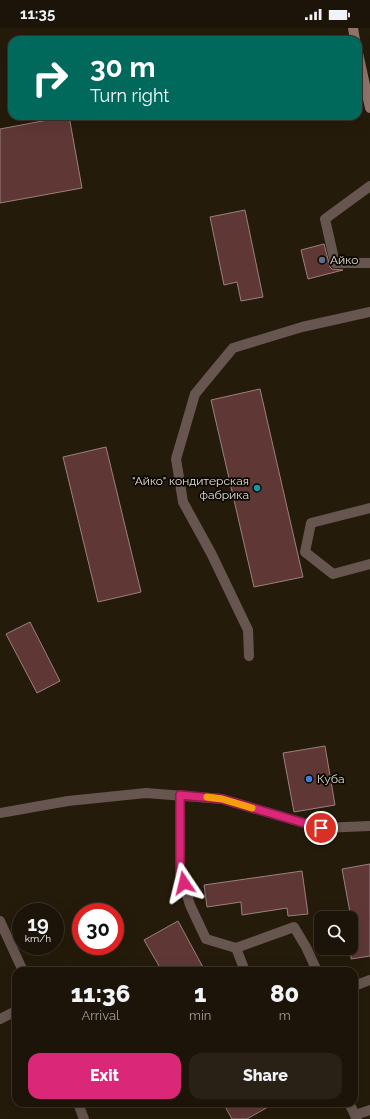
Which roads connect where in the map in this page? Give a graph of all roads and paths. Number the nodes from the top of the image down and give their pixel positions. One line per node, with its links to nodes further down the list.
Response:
1 (362, 71): 2 (main road)
2 (370, 108)
3 (370, 186): 4 (street)
4 (370, 263)
5 (370, 312): 8 (street)
6 (370, 508): 7 (street)
7 (370, 564)
8 (249, 656)
9 (180, 795): 10 (street); 11 (street); 13 (street)
10 (0, 813)
11 (370, 826)
12 (0, 921): 14 (street)
13 (236, 948): 15 (street); 16 (street)
14 (21, 967)
15 (243, 967)
16 (315, 967)
17 (370, 980): 18 (street)
18 (358, 984)
19 (12, 1013): 20 (street)
20 (0, 1019)
21 (80, 1107): 25 (street)
22 (351, 1107): 24 (street)
23 (370, 1110): 24 (street)
24 (356, 1117)
25 (84, 1119)

